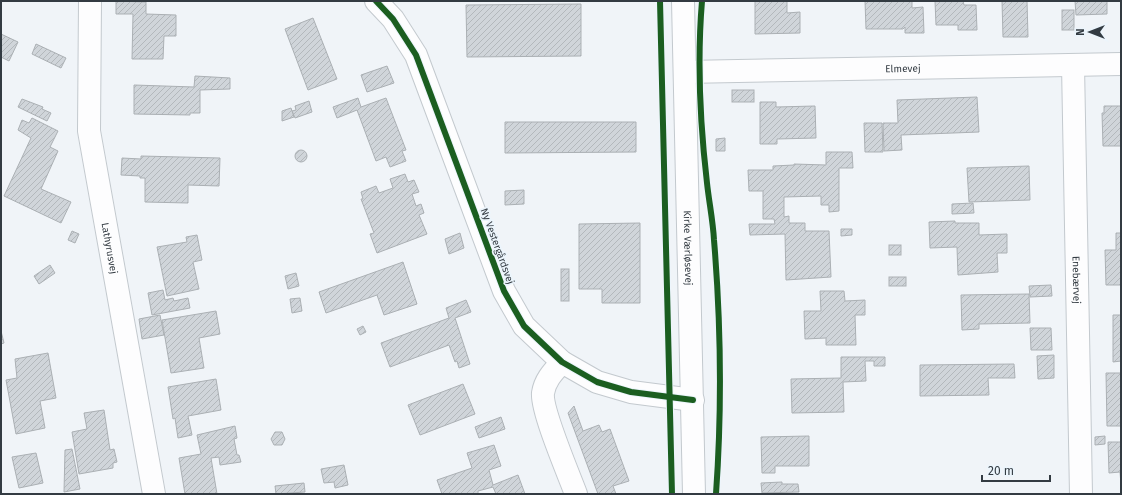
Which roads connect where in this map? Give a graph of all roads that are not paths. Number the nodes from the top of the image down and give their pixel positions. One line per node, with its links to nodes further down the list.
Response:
1 (90, 1): 9 (street, Lathyrusvej)
2 (376, 1): 7 (street, Ny Vestergårdsvej)
3 (683, 1): 6 (street, Kirke Værløsevej)
4 (1121, 64): 5 (street, Elmevej)
5 (1073, 65): 6 (street, Elmevej); 12 (street, Enebærvej)
6 (685, 72): 8 (street, Kirke Værløsevej)
7 (562, 362): 8 (street, Ny Vestergårdsvej); 10 (street)
8 (692, 400): 11 (street, Kirke Værløsevej)
9 (151, 494)
10 (576, 494)
11 (694, 494)
12 (1081, 494)

